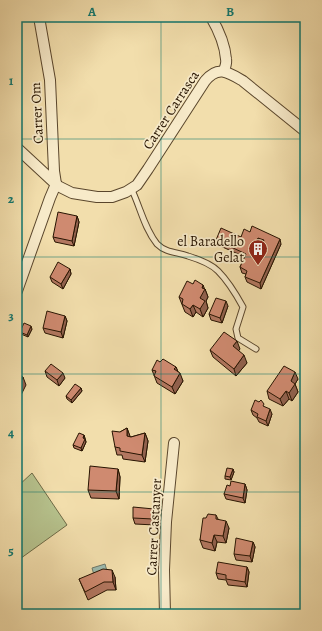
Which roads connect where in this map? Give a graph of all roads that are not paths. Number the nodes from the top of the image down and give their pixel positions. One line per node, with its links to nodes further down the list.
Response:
1 (39, 17): 6 (street, Carrer Om)
2 (211, 17): 3 (street)
3 (224, 71): 4 (street); 7 (street, Carrer Carrasca)
4 (305, 131)
5 (17, 148): 6 (street, Carrer Carrasca)
6 (56, 184): 7 (street, Carrer Carrasca); 8 (street)
7 (131, 188): 9 (lane)
8 (17, 292)
9 (256, 349)
10 (174, 442): 11 (street, Carrer Castanyer)
11 (165, 614)

